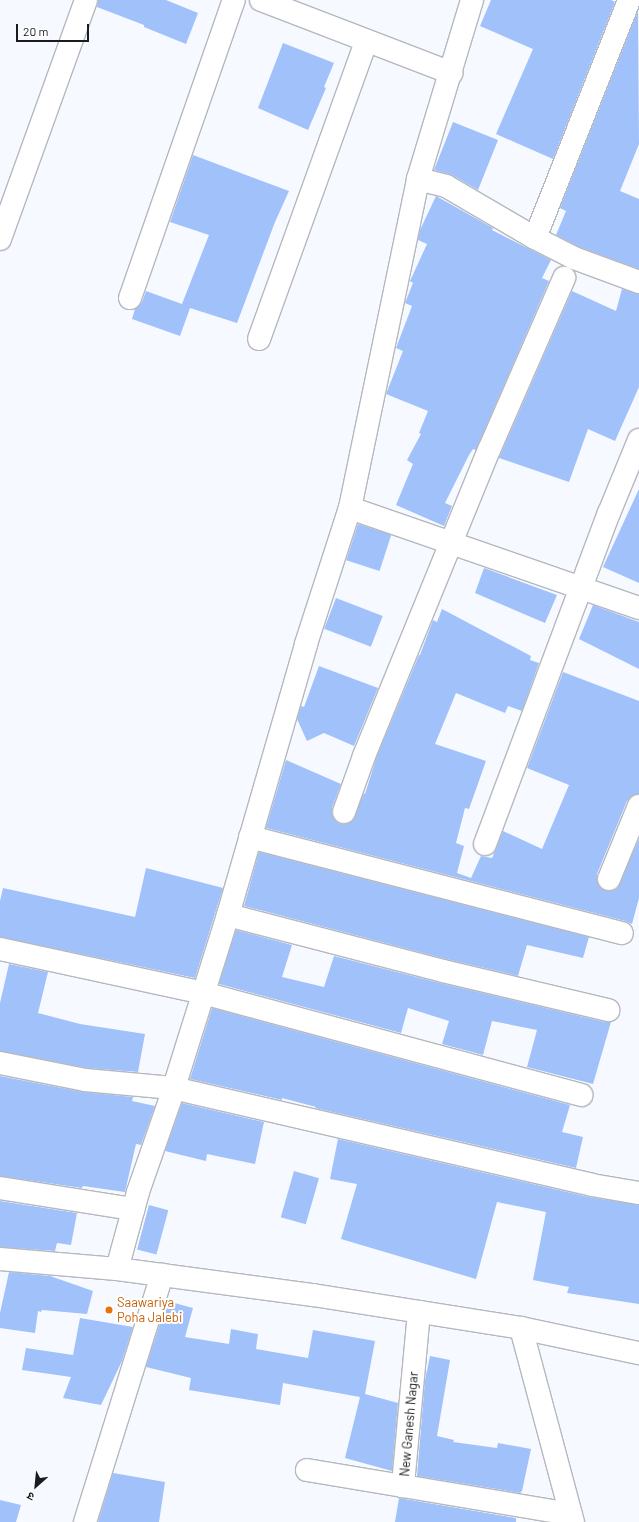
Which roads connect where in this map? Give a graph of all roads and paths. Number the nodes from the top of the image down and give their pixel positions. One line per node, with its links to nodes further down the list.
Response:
1 (86, 0): 10 (street)
2 (234, 0): 13 (street)
3 (261, 0): 6 (street)
4 (472, 0): 7 (street)
5 (629, 0): 9 (street)
6 (366, 41): 7 (street); 14 (street)
7 (451, 74): 8 (street)
8 (418, 179): 9 (street); 16 (street)
9 (535, 238): 12 (street)
10 (0, 239)
11 (564, 278): 17 (street)
12 (639, 282)
13 (130, 298)
14 (259, 338)
15 (639, 440): 18 (street)
16 (350, 508): 17 (street); 22 (street)
17 (452, 543): 18 (street); 21 (street)
18 (582, 587): 19 (street); 23 (street)
19 (639, 608)
20 (639, 806): 24 (street)
21 (344, 812)
22 (250, 837): 25 (street); 26 (street)
23 (485, 844)
24 (609, 879)
25 (228, 915): 28 (street); 29 (street)
26 (622, 933)
27 (0, 949): 28 (street)
28 (203, 993): 31 (street); 32 (street)
29 (608, 1010)
30 (0, 1063): 31 (street)
31 (173, 1088): 34 (street); 35 (street)
32 (582, 1095)
33 (0, 1188): 35 (street)
34 (639, 1193)
35 (133, 1209): 37 (street)
36 (1, 1263): 37 (street)
37 (117, 1269): 38 (street)
38 (162, 1275): 39 (street); 45 (street)
39 (419, 1312): 40 (street); 43 (street, New Ganesh Nagar)
40 (521, 1328): 41 (street); 44 (street, New Ganesh Nagar)
41 (639, 1353)
42 (307, 1470): 43 (street)
43 (403, 1486): 44 (street, New Ganesh Nagar)
44 (572, 1518)
45 (85, 1522)

